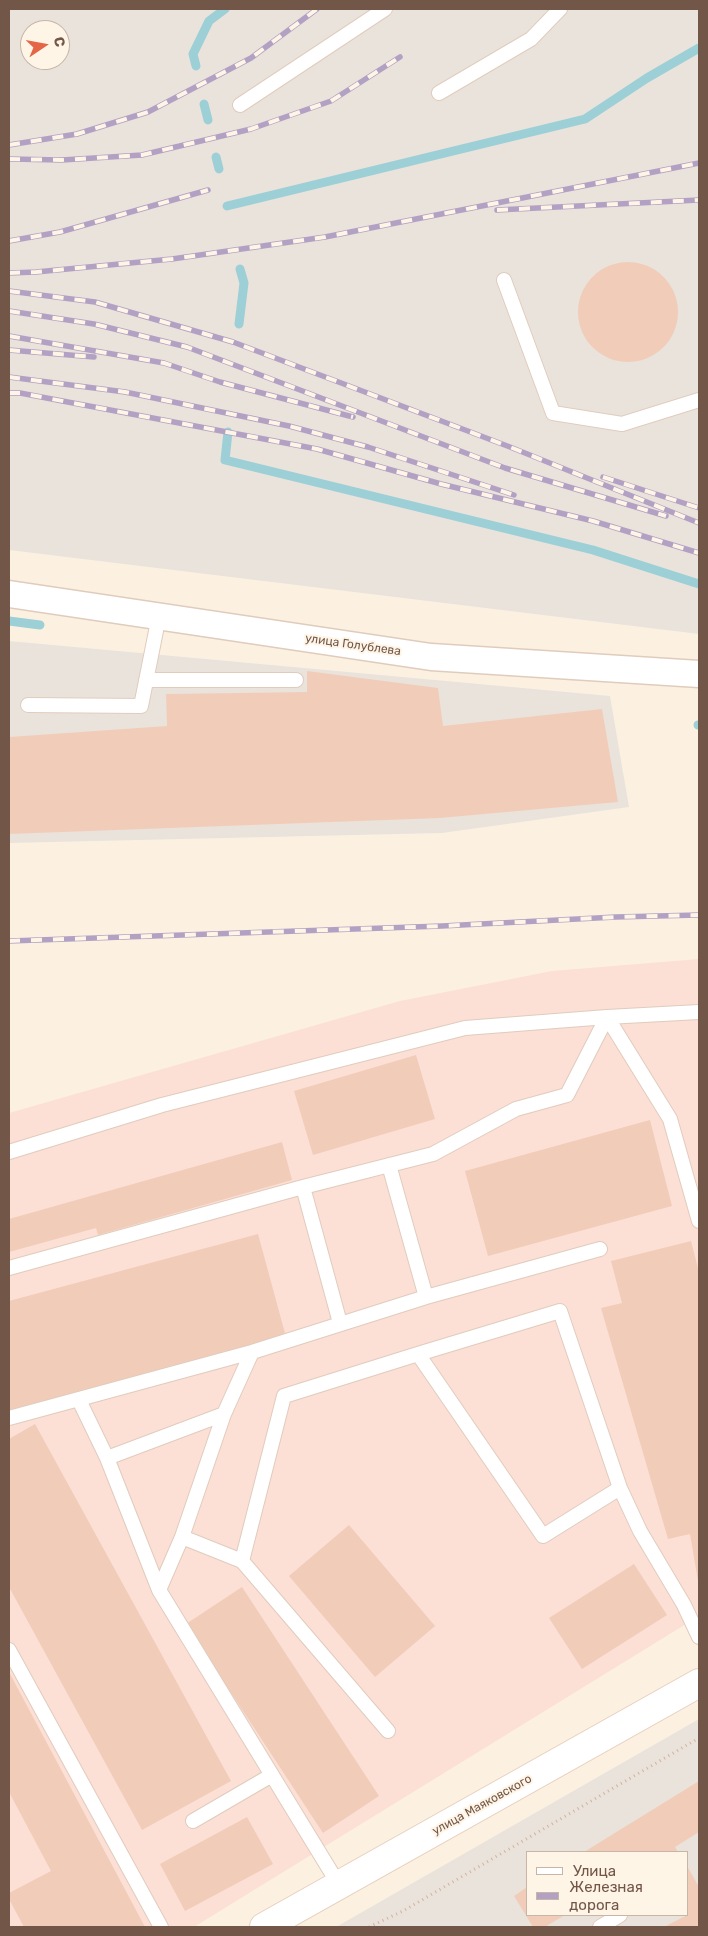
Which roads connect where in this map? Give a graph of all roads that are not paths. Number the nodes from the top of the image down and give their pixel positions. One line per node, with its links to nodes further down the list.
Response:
1 (385, 9): 4 (lane)
2 (560, 9): 3 (lane)
3 (439, 93)
4 (240, 105)
5 (504, 280): 6 (lane)
6 (699, 400)
7 (9, 594): 8 (street, улица Голублева)
8 (159, 616): 9 (street, улица Голублева); 10 (lane)
9 (699, 674)
10 (146, 680): 11 (lane); 12 (lane)
11 (296, 680)
12 (28, 705)
13 (699, 1012): 14 (lane)
14 (607, 1017): 15 (lane); 16 (lane); 18 (lane)
15 (9, 1152)
16 (389, 1165): 17 (lane); 21 (lane)
17 (304, 1187): 20 (lane); 22 (lane)
18 (699, 1221)
19 (600, 1249): 21 (lane)
20 (9, 1268)
21 (426, 1297): 22 (lane)
22 (340, 1323): 23 (lane)
23 (252, 1352): 25 (lane); 26 (lane)
24 (418, 1354): 29 (lane); 29 (lane); 31 (lane)
25 (79, 1400): 27 (lane); 28 (lane)
26 (224, 1414): 28 (lane); 30 (lane)
27 (9, 1418)
28 (107, 1458): 32 (lane)
29 (620, 1488): 33 (lane)
30 (182, 1537): 31 (lane); 32 (lane)
31 (242, 1561): 36 (lane)
32 (159, 1590): 37 (lane)
33 (699, 1637)
34 (9, 1650): 41 (lane)
35 (699, 1683): 39 (main road, улица Маяковского)
36 (388, 1731)
37 (272, 1775): 38 (lane); 39 (lane)
38 (193, 1821)
39 (339, 1885): 42 (main road, улица Маяковского)
40 (618, 1916): 43 (lane)
41 (162, 1927)
42 (264, 1927)
43 (600, 1927)

